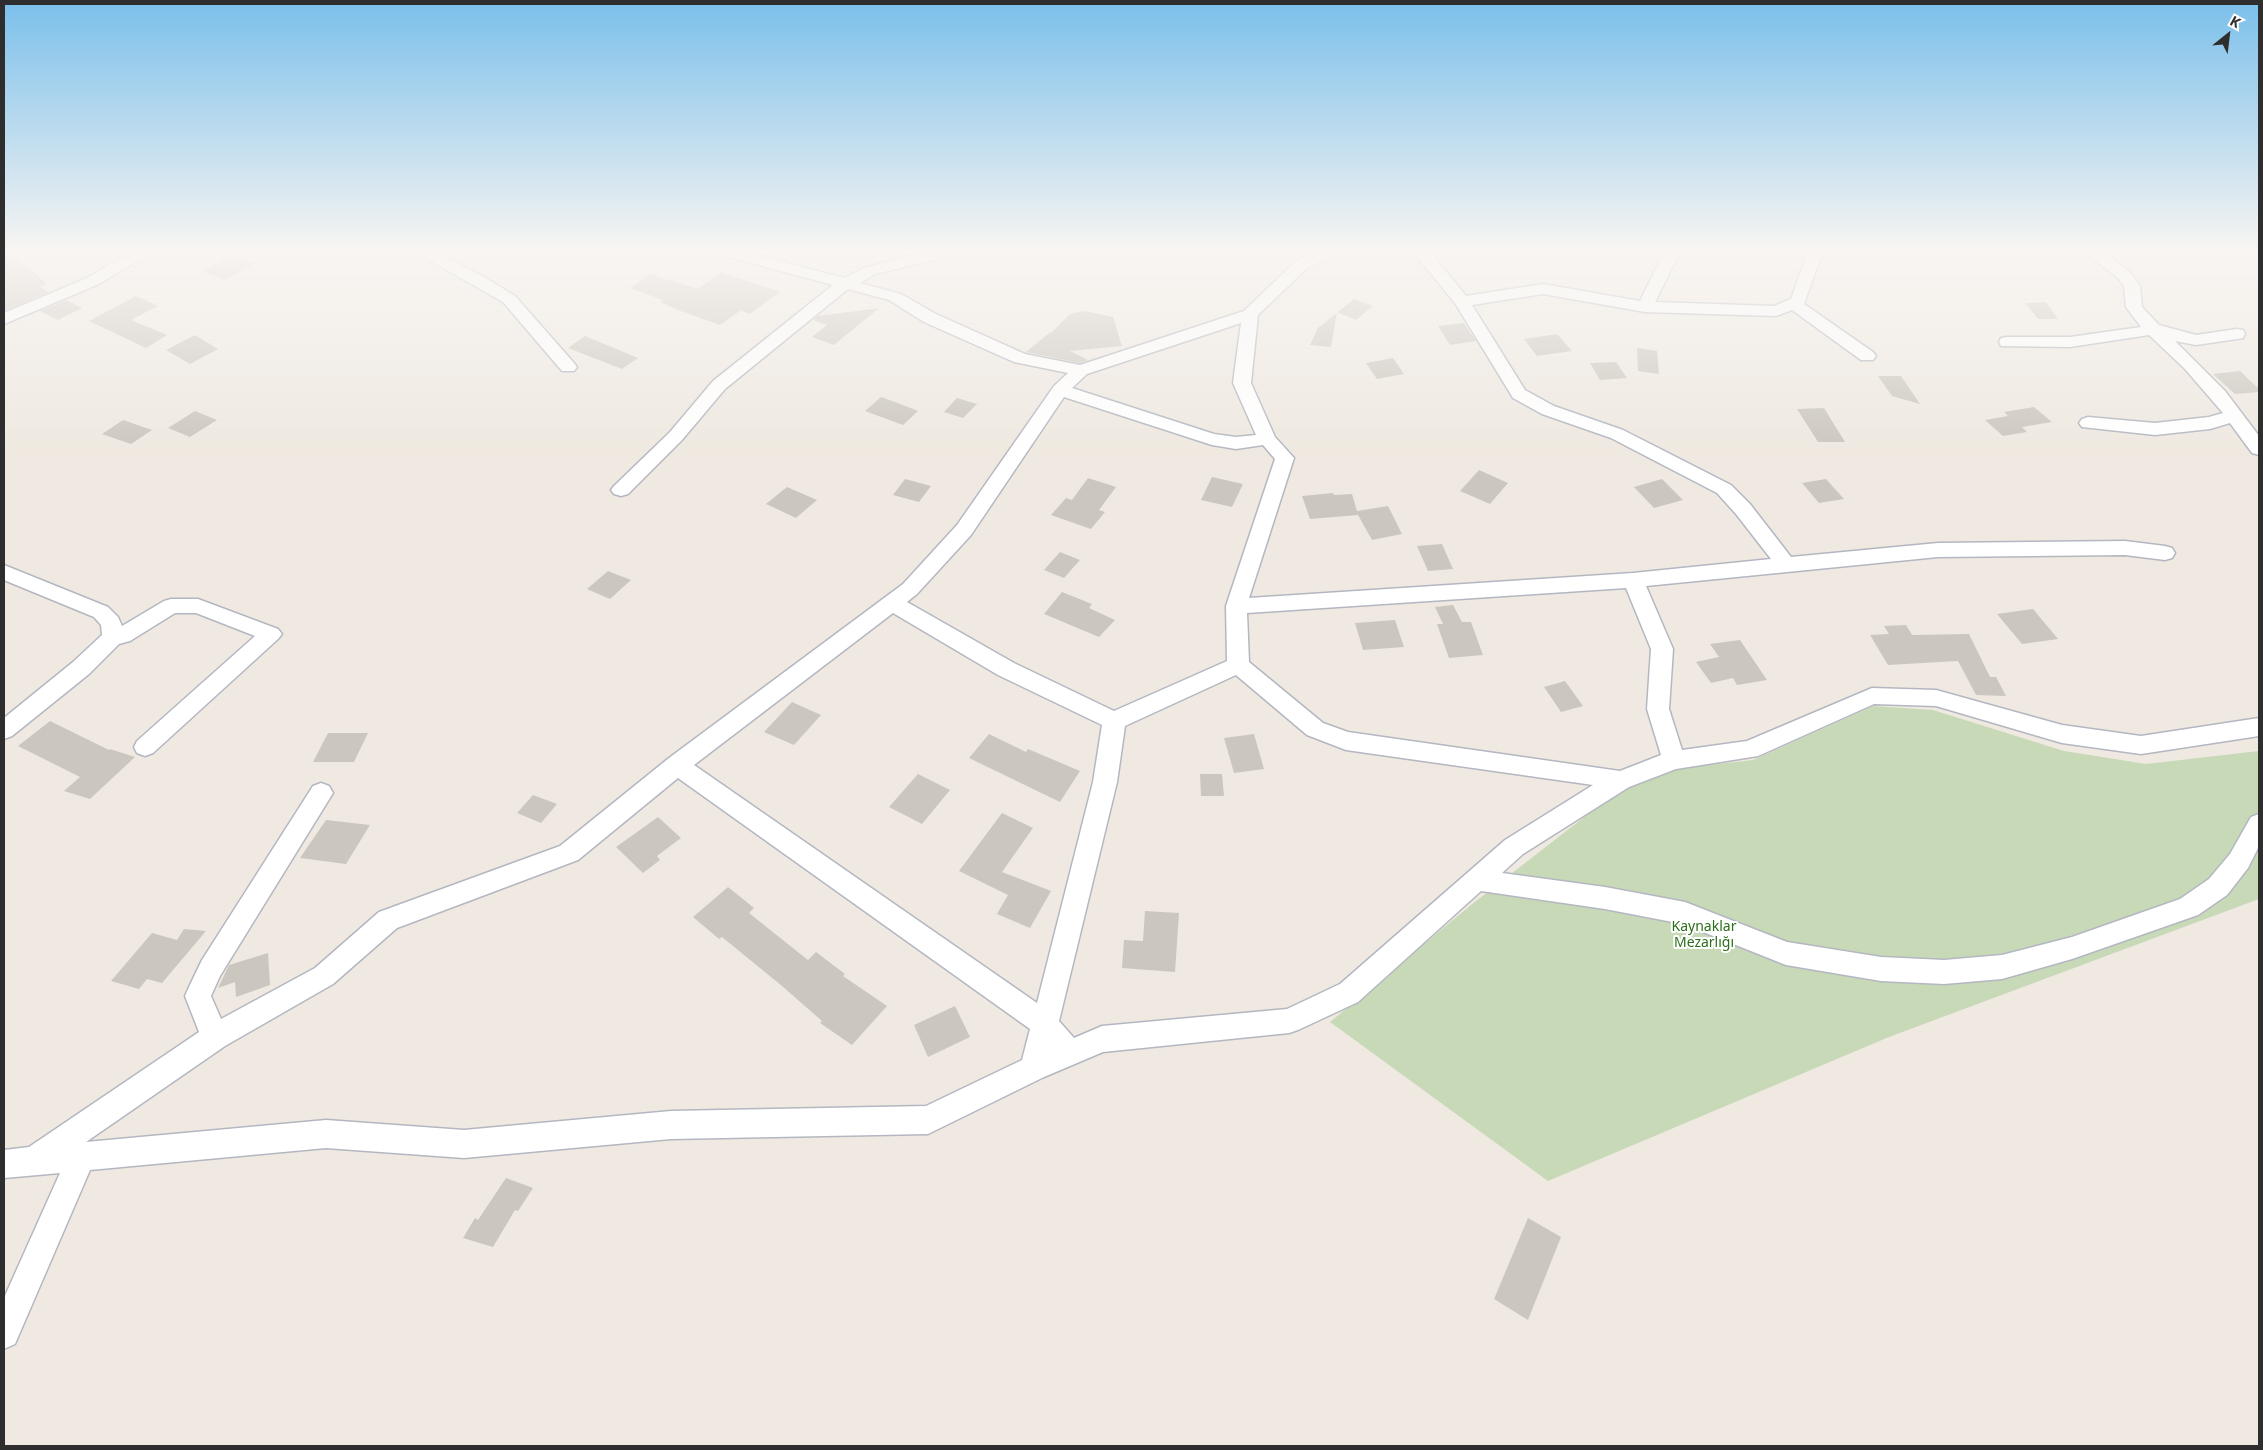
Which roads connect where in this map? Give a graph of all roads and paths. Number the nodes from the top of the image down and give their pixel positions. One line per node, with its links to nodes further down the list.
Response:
1 (526, 320): 15 (street)
2 (801, 320): 22 (street)
3 (934, 320): 16 (street)
4 (1233, 320): 16 (street)
5 (1249, 320): 20 (street)
6 (1473, 320): 24 (street)
7 (1816, 320): 11 (street)
8 (2143, 320): 9 (street)
9 (2153, 329): 10 (street); 12 (street); 18 (street)
10 (2237, 334)
11 (1842, 338): 13 (street); 14 (street)
12 (2007, 342)
13 (1867, 356)
14 (1845, 363)
15 (568, 367)
16 (1081, 370): 17 (street)
17 (1060, 390): 20 (street); 27 (street)
18 (2234, 416): 19 (street); 21 (street)
19 (2088, 423)
20 (1267, 439): 28 (street)
21 (2259, 449)
22 (621, 490)
23 (2165, 553): 24 (street)
24 (1786, 565): 26 (street)
25 (4, 572): 29 (street)
26 (1633, 580): 28 (street); 35 (street)
27 (892, 603): 31 (street); 36 (street)
28 (1236, 606): 30 (street)
29 (113, 637): 33 (street); 34 (street)
30 (1238, 665): 31 (street); 37 (street)
31 (1114, 721): 41 (street)
32 (2259, 727): 35 (street)
33 (4, 730)
34 (145, 747)
35 (1674, 760): 37 (street)
36 (677, 765): 41 (street); 42 (street)
37 (1621, 780): 40 (street)
38 (321, 793): 42 (street)
39 (2259, 824): 40 (street)
40 (1476, 880): 43 (street)
41 (1045, 1024): 43 (street); 44 (street)
42 (214, 1037): 46 (street)
43 (1069, 1053): 44 (street)
44 (1034, 1068): 45 (street)
45 (82, 1156): 46 (street); 48 (street)
46 (32, 1162): 47 (street)
47 (4, 1164)
48 (4, 1333)

